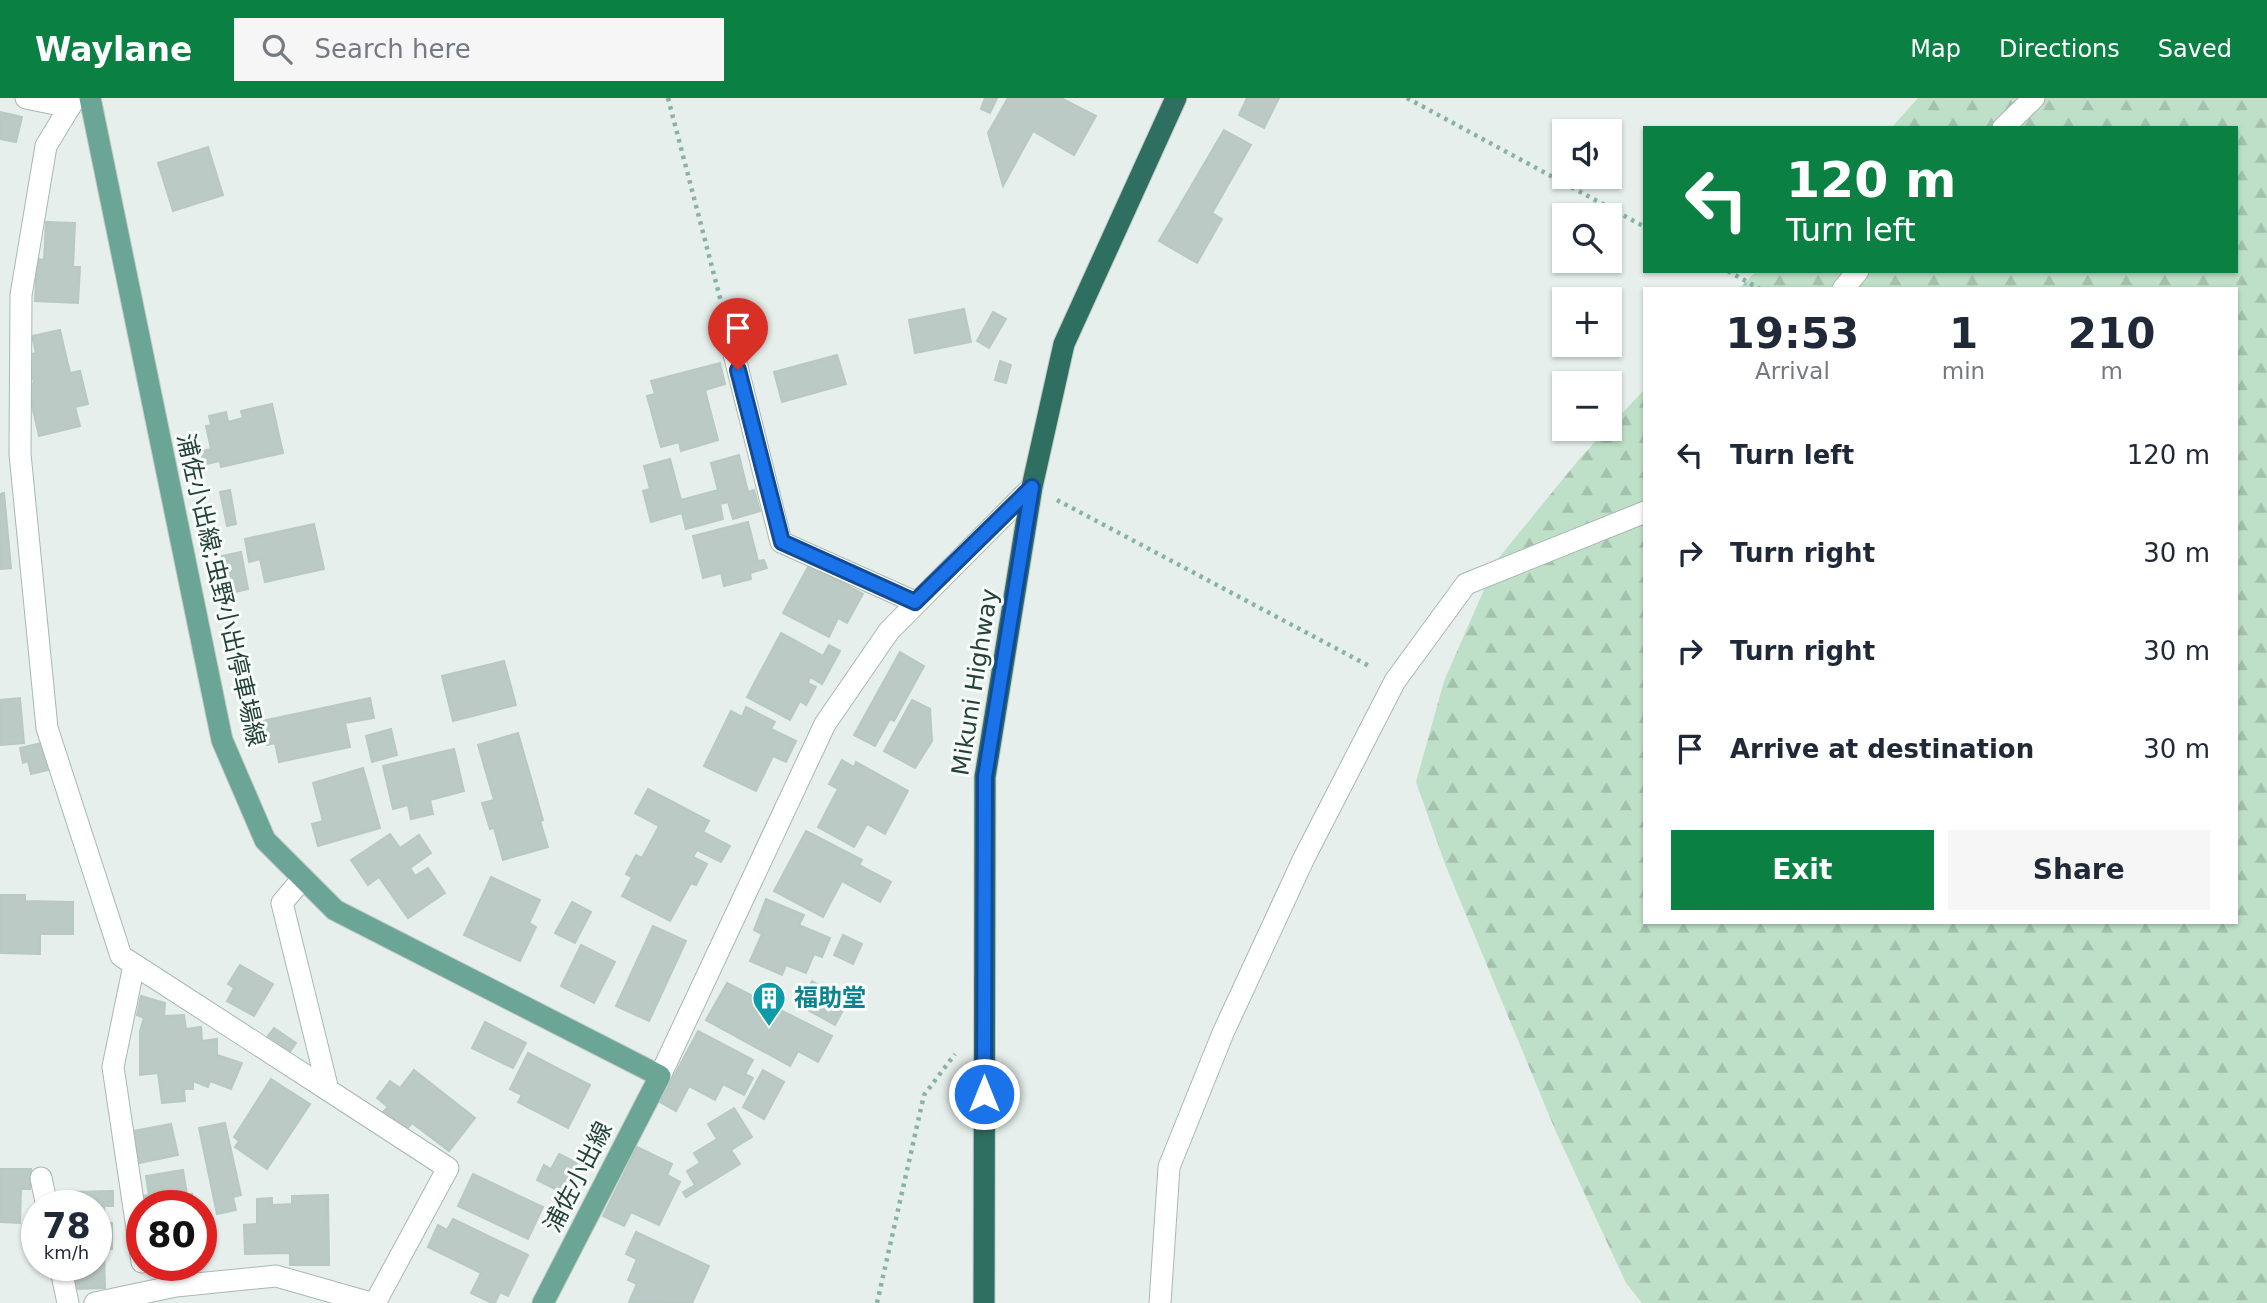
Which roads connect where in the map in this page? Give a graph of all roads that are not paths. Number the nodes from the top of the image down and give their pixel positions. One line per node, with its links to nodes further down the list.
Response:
1 (26, 98): 5 (street)
2 (90, 98): 13 (main road, 浦佐小出線;虫野小出停車場線)
3 (1176, 98): 10 (highway, Mikuni Highway)
4 (2034, 98): 6 (street)
5 (73, 102): 14 (street)
6 (2005, 126)
7 (1856, 273): 8 (street)
8 (1845, 287)
9 (732, 346): 12 (street)
10 (1032, 487): 12 (street); 27 (highway, Mikuni Highway)
11 (1643, 513): 28 (street)
12 (915, 602): 15 (street)
13 (303, 878): 15 (main road, 浦佐小出線;虫野小出停車場線); 16 (street)
14 (134, 965): 16 (street); 19 (street)
15 (660, 1076): 26 (main road, 浦佐小出線)
16 (328, 1090): 25 (street)
17 (41, 1178): 18 (street)
18 (44, 1190)
19 (131, 1190)
20 (63, 1281): 23 (street)
21 (144, 1281): 22 (street)
22 (146, 1292): 24 (street); 25 (street)
23 (68, 1303)
24 (95, 1303)
25 (373, 1303)
26 (543, 1303)
27 (984, 1303)
28 (1160, 1303)

